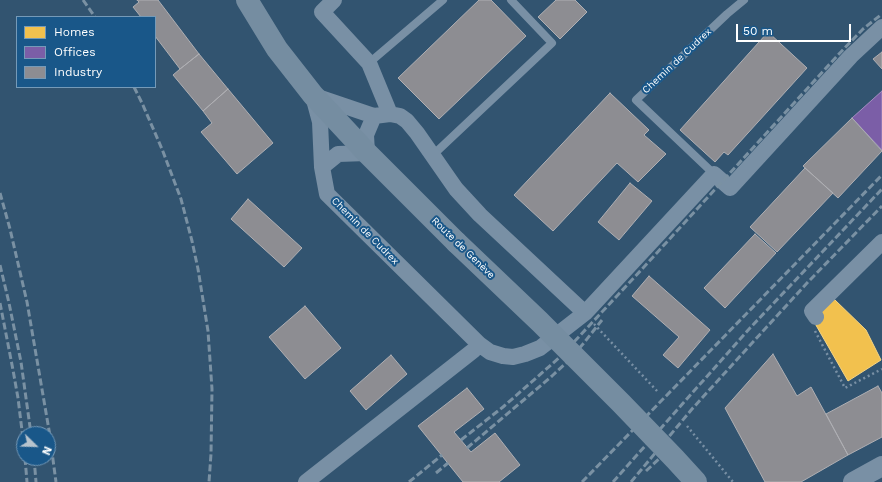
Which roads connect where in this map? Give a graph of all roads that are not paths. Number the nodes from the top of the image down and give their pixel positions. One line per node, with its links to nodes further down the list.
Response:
1 (247, 0): 8 (main road, Route de Genève)
2 (334, 0): 7 (street)
3 (443, 0): 7 (lane)
4 (511, 0): 12 (lane)
5 (744, 0): 14 (lane, Chemin de Cudrex)
6 (882, 27): 14 (street, Chemin de Cudrex)
7 (369, 63): 9 (street)
8 (313, 95): 10 (street); 11 (main road, Route de Genève); 13 (street, Chemin de Cudrex)
9 (390, 114): 10 (street); 12 (street)
10 (374, 116): 11 (street)
11 (367, 153): 13 (street); 21 (main road, Route de Genève, bridge)
12 (433, 155): 16 (street)
13 (322, 167): 18 (street, Chemin de Cudrex)
14 (714, 174): 16 (street, Chemin de Cudrex)
15 (882, 242): 17 (street)
16 (585, 313): 18 (street, Chemin de Cudrex)
17 (815, 323)
18 (479, 344): 20 (street)
19 (882, 466): 22 (street)
20 (306, 482)
21 (696, 482)
22 (853, 482)

